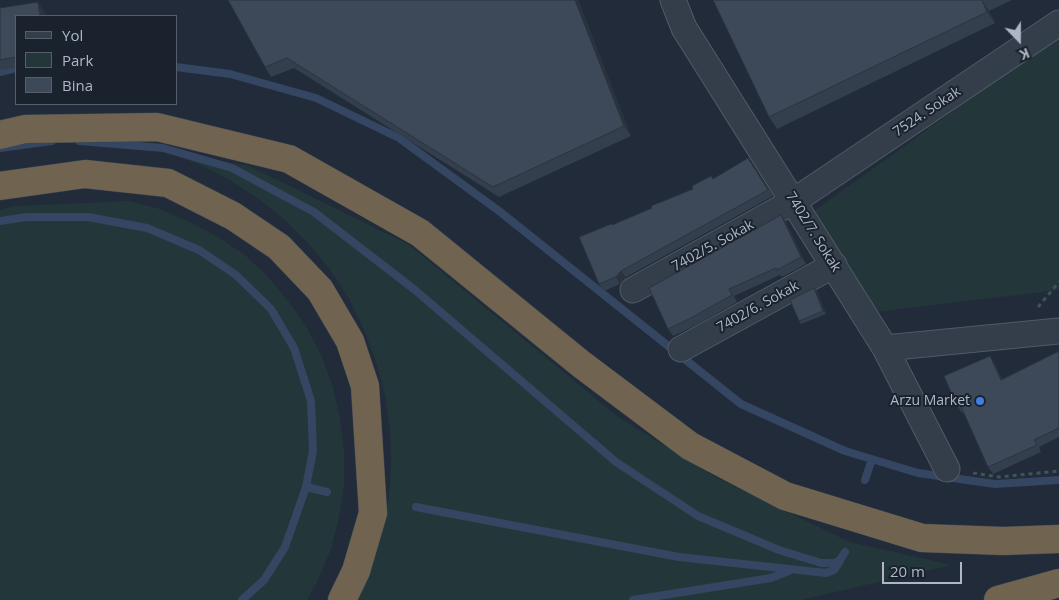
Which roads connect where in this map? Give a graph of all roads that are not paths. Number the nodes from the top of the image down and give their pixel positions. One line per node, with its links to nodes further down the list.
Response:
1 (673, 0): 5 (street, 7402/7. Sokak)
2 (1059, 23): 5 (street, 7524. Sokak)
3 (0, 135): 12 (highway)
4 (0, 186): 14 (highway)
5 (794, 201): 6 (street, 7402/7. Sokak); 7 (street, 7402/5. Sokak)
6 (834, 265): 9 (street, 7402/7. Sokak); 10 (street, 7402/6. Sokak)
7 (632, 290)
8 (1059, 331): 9 (street)
9 (886, 348): 11 (street, 7402/7. Sokak)
10 (681, 349)
11 (948, 469)
12 (1059, 539)
13 (1059, 583): 15 (highway)
14 (342, 600)
15 (998, 600)

